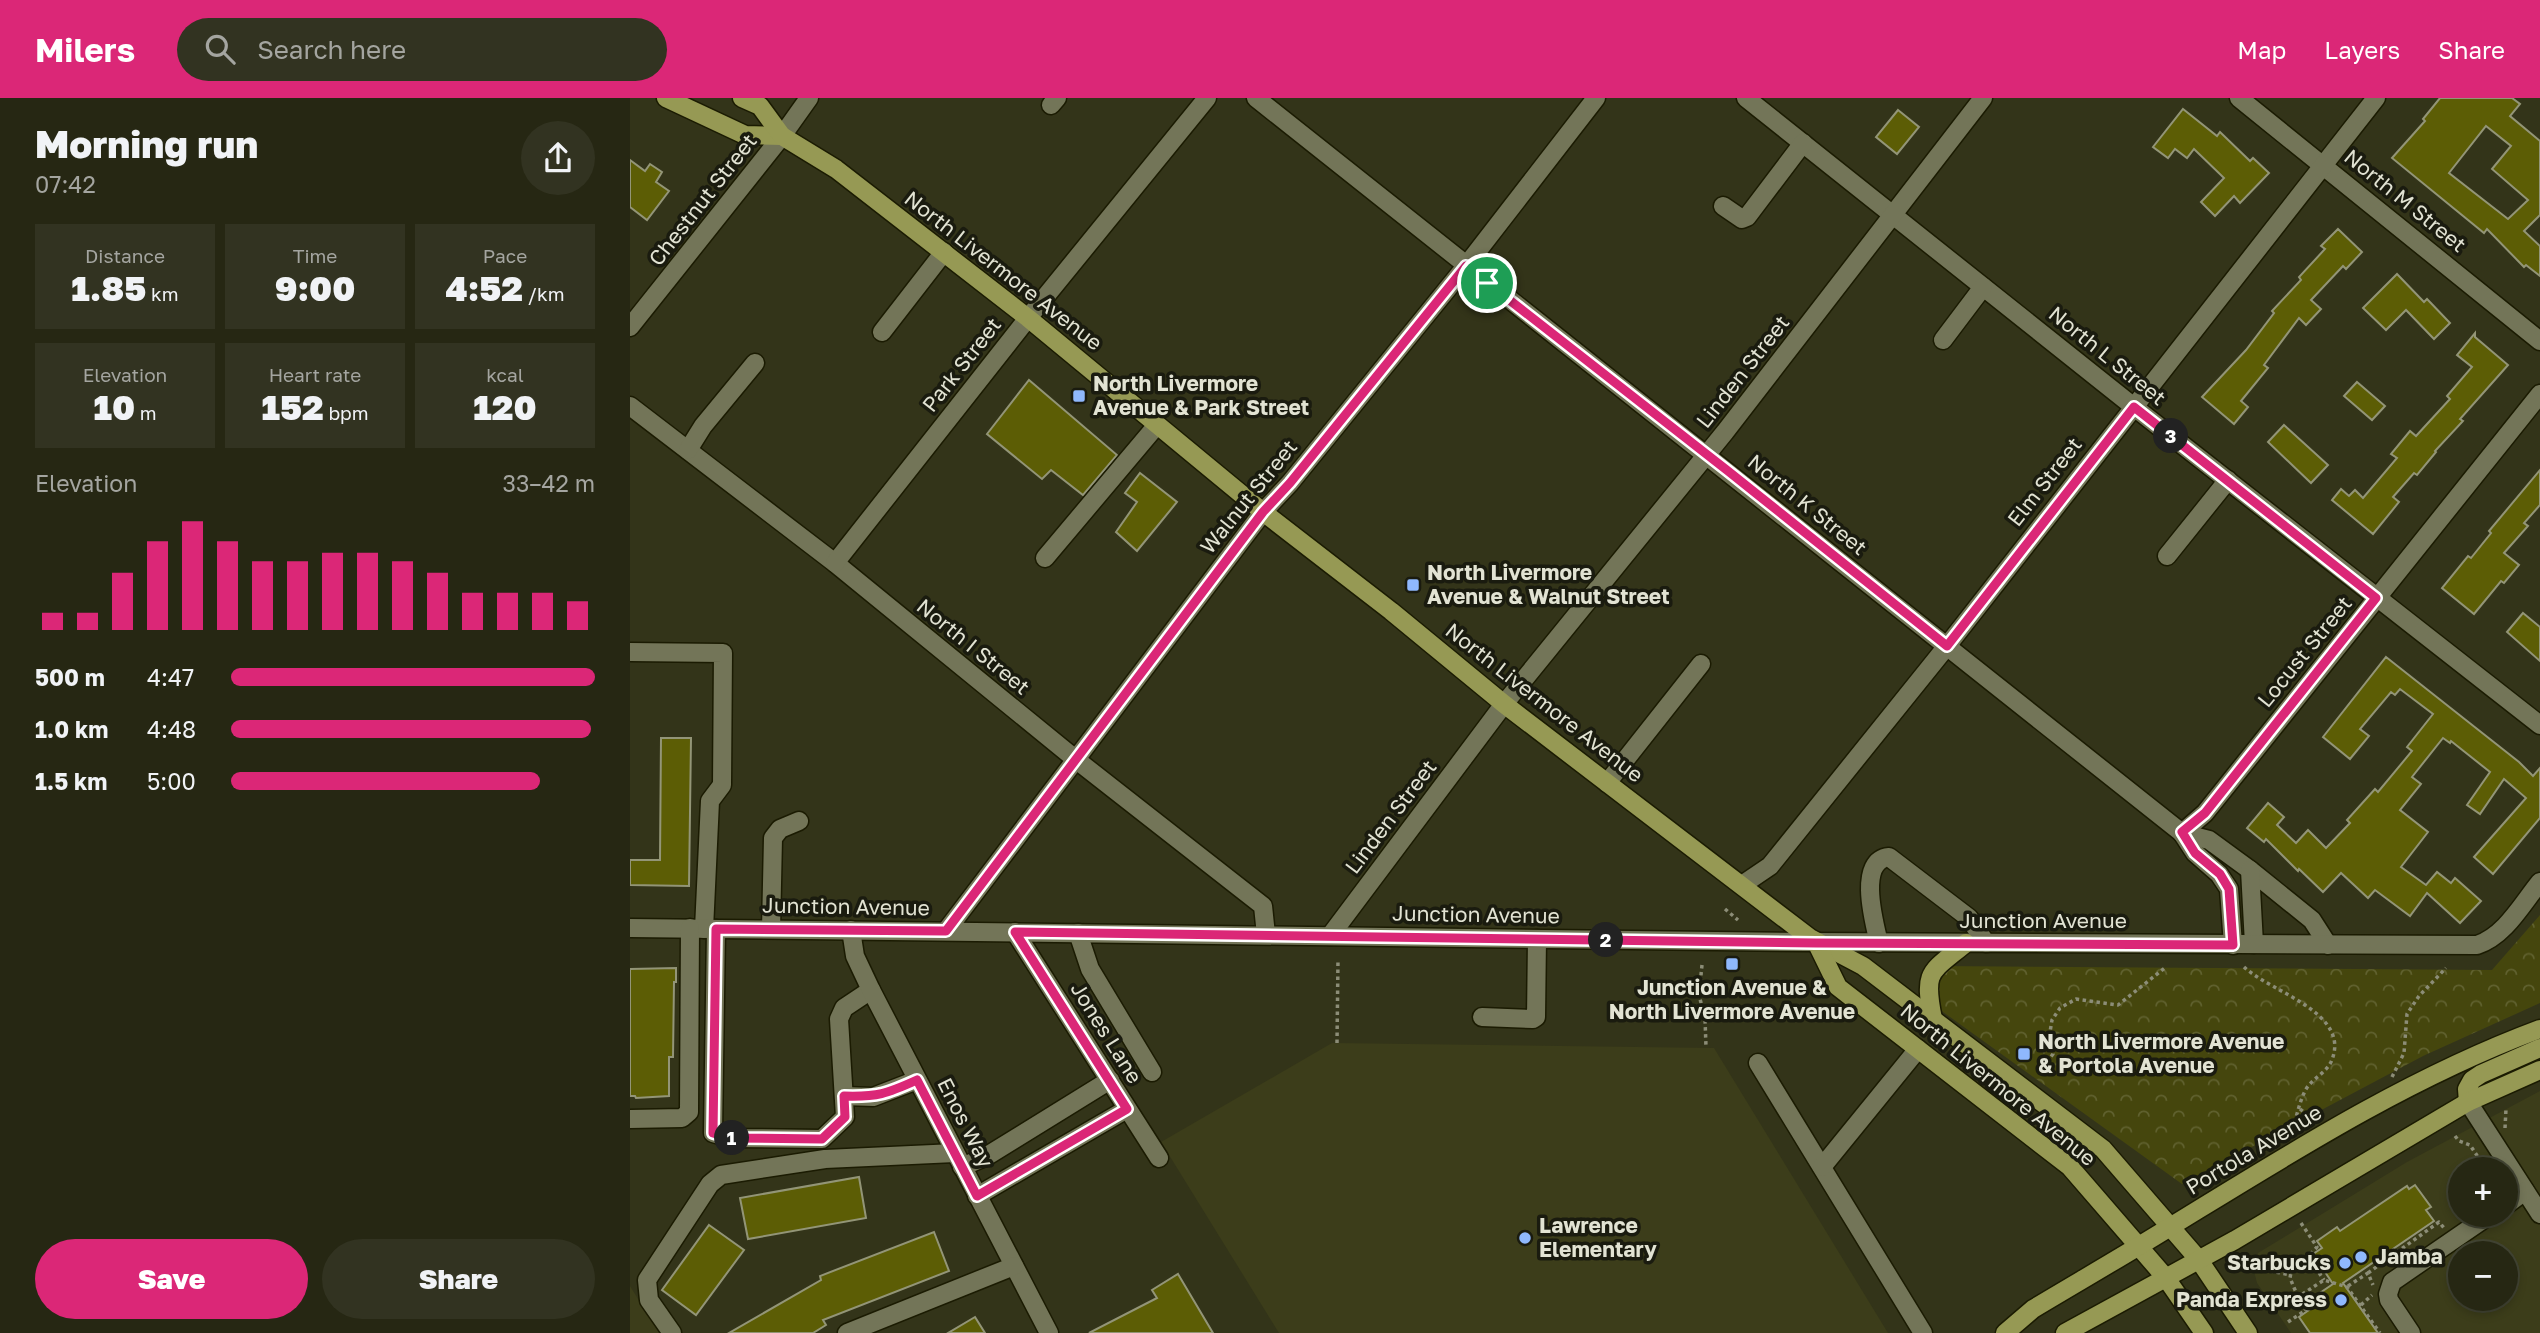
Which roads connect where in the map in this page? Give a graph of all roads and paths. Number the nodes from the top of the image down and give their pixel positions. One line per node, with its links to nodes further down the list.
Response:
1 (666, 98): 11 (main road, North Livermore Avenue)
2 (742, 98): 11 (main road, North Livermore Avenue)
3 (1207, 98): 19 (street, Park Street)
4 (1256, 98): 17 (street, North K Street)
5 (1596, 98): 17 (street, Walnut Street)
6 (1746, 98): 12 (street, North L Street)
7 (1983, 98): 15 (street, Linden Street)
8 (2239, 98): 13 (street, North M Street)
9 (2376, 98): 13 (street, Elm Street)
10 (801, 101): 11 (street, Chestnut Street)
11 (782, 136): 16 (main road, North Livermore Avenue); 20 (street, Chestnut Street)
12 (1803, 143): 14 (street); 15 (street, North L Street)
13 (2323, 164): 23 (street, North M Street); 27 (street, Elm Street)
14 (1723, 206)
15 (1894, 215): 18 (street, North L Street); 30 (street, Linden Street)
16 (944, 252): 19 (main road, North Livermore Avenue); 21 (street)
17 (1466, 266): 30 (street, North K Street); 32 (street, Walnut Street)
18 (1983, 286): 22 (street); 27 (street, North L Street)
19 (1028, 318): 28 (main road, North Livermore Avenue); 35 (street, Park Street)
20 (630, 327)
21 (883, 332)
22 (1943, 340)
23 (2540, 341)
24 (755, 363): 29 (street)
25 (2540, 394): 36 (street, Locust Street)
26 (630, 406): 29 (street, North I Street)
27 (2134, 407): 31 (street, North L Street); 37 (street, Elm Street)
28 (1157, 425): 32 (main road, North Livermore Avenue); 34 (street)
29 (688, 450): 35 (street, North I Street)
30 (1707, 455): 37 (street, North K Street); 40 (street, Linden Street)
31 (2228, 480): 33 (street); 36 (street, North L Street)
32 (1263, 512): 40 (main road, North Livermore Avenue); 42 (street, Walnut Street)
33 (2167, 556)
34 (1045, 558)
35 (835, 563): 42 (street, North I Street)
36 (2376, 598): 41 (street, North L Street); 45 (street, Locust Street)
37 (1947, 646): 45 (street, North K Street); 48 (street, Elm Street)
38 (630, 652): 52 (street)
39 (1700, 664): 43 (street)
40 (1504, 704): 43 (main road, North Livermore Avenue); 59 (street, Linden Street)
41 (2540, 725)
42 (1074, 758): 55 (street, Walnut Street); 58 (street, North I Street)
43 (1607, 783): 48 (main road, North Livermore Avenue)
44 (799, 821): 53 (street)
45 (2182, 832): 46 (street, North K Street); 66 (street)
46 (2250, 870): 65 (street); 67 (street, North K Street)
47 (2540, 882): 67 (street, Junction Avenue)
48 (1742, 885): 61 (main road, North Livermore Avenue)
49 (1725, 909): 50 (path)
50 (1738, 920)
51 (630, 928): 52 (street, Junction Avenue)
52 (703, 929): 53 (street, Junction Avenue); 88 (street); 92 (street)
53 (771, 929): 54 (street, Junction Avenue)
54 (851, 930): 55 (street, Junction Avenue); 73 (street, Enos Way)
55 (946, 931): 56 (street, Junction Avenue)
56 (1015, 932): 57 (street, Junction Avenue); 87 (street, Jones Lane)
57 (1078, 933): 58 (street, Junction Avenue); 84 (street)
58 (1266, 935): 59 (street, Junction Avenue)
59 (1330, 936): 60 (street, Junction Avenue)
60 (1537, 939): 61 (street, Junction Avenue); 74 (street)
61 (1816, 943): 62 (street, Junction Avenue); 75 (main road, North Livermore Avenue); 80 (main road, North Livermore Avenue)
62 (1879, 943): 63 (street, Junction Avenue); 64 (street)
63 (1966, 943): 64 (street, Junction Avenue); 75 (main road)
64 (1986, 943): 66 (street, Junction Avenue)
65 (2254, 944): 66 (street, Junction Avenue); 67 (street, Junction Avenue)
66 (2233, 945)
67 (2328, 945)
68 (1338, 959): 77 (path)
69 (1702, 965): 78 (path)
70 (2166, 967): 82 (path)
71 (2244, 967): 91 (path)
72 (2446, 968): 85 (path)
73 (871, 990): 86 (street, Enos Way); 88 (street)
74 (1482, 1017)
75 (1933, 1019): 105 (main road, North Livermore Avenue)
76 (2540, 1030): 105 (main road, Portola Avenue)
77 (1337, 1043)
78 (1706, 1047)
79 (2540, 1048): 89 (main road)
80 (1918, 1049): 99 (street); 107 (main road, North Livermore Avenue)
81 (1758, 1062): 99 (street)
82 (2043, 1068)
83 (2540, 1070): 89 (main road)
84 (1152, 1072)
85 (2391, 1079)
86 (917, 1080): 88 (street); 98 (street, Enos Way)
87 (1110, 1080): 90 (street, Jones Lane); 98 (street)
88 (844, 1096)
89 (2468, 1102): 100 (street); 109 (main road)
90 (1127, 1109): 97 (street, Jones Lane); 101 (street)
91 (2300, 1109): 93 (path); 95 (path)
92 (630, 1119)
93 (2317, 1122)
94 (2455, 1136): 96 (path)
95 (2290, 1137)
96 (2478, 1157)
97 (1160, 1158)
98 (959, 1160): 101 (street, Enos Way); 119 (street)
99 (1822, 1167): 122 (street)
100 (2525, 1191): 102 (street); 103 (street)
101 (977, 1196): 110 (street, Enos Way)
102 (2518, 1196)
103 (2540, 1214)
104 (2301, 1223): 108 (path)
105 (2171, 1227): 107 (main road, Portola Avenue); 109 (main road, North Livermore Avenue)
106 (2472, 1227): 128 (street)
107 (2139, 1245): 113 (main road, North Livermore Avenue); 123 (main road, Portola Avenue)
108 (2308, 1257): 112 (path); 114 (path)
109 (2199, 1260): 113 (main road); 126 (main road, North Livermore Avenue)
110 (1014, 1266): 120 (street); 121 (street, Enos Way)
111 (2249, 1267): 112 (path)
112 (2291, 1275): 116 (path)
113 (2166, 1278): 124 (main road); 125 (main road, North Livermore Avenue)
114 (2324, 1280): 115 (path); 116 (path)
115 (2347, 1287): 117 (path); 117 (path)
116 (2298, 1297): 118 (path)
117 (2361, 1305): 127 (path)
118 (2288, 1322)
119 (672, 1333)
120 (847, 1333)
121 (1049, 1333)
122 (1923, 1333)
123 (2005, 1333)
124 (2065, 1333)
125 (2204, 1333)
126 (2248, 1333)
127 (2380, 1333)
128 (2411, 1333)

